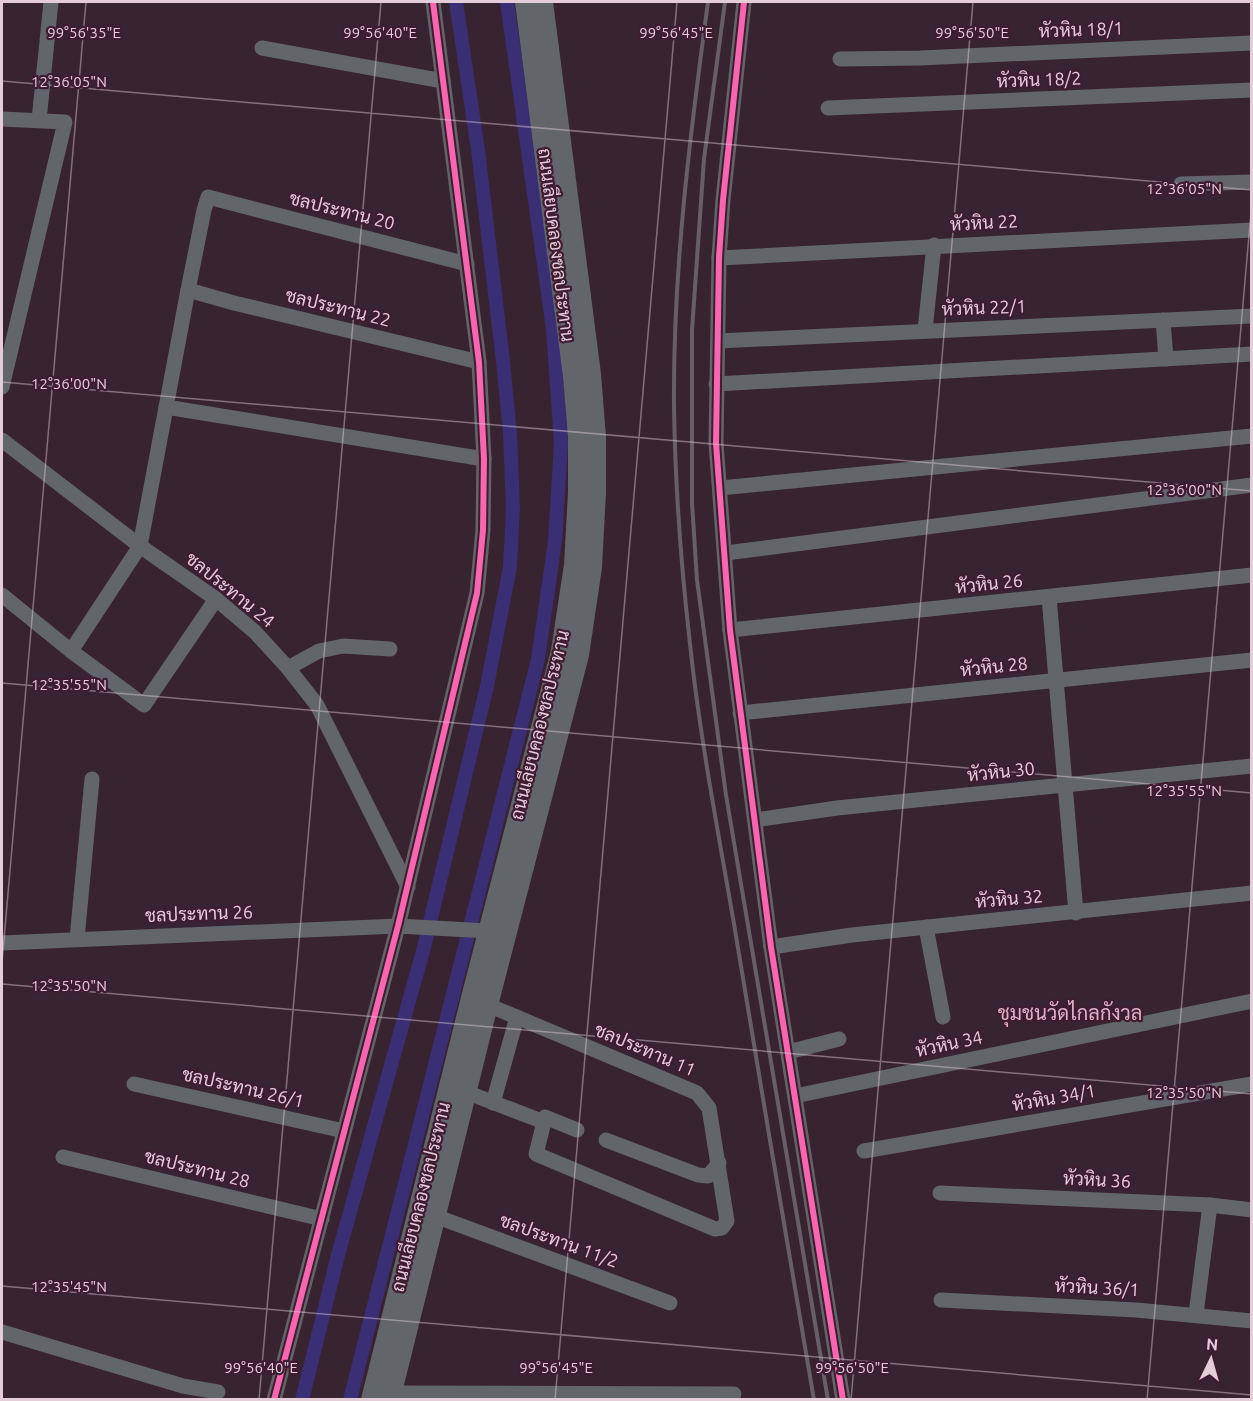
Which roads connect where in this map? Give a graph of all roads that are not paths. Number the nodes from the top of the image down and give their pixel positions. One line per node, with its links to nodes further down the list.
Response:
1 (51, 2): 13 (street)
2 (433, 2): 9 (street)
3 (525, 2): 58 (street, ถนนเลียบคลองชลประทาน)
4 (543, 2): 58 (street, ถนนเลียบคลองชลประทาน)
5 (744, 2): 18 (street)
6 (1251, 43): 8 (street, หัวหิน 18/1)
7 (262, 48): 9 (street)
8 (840, 59)
9 (443, 81): 19 (street)
10 (1251, 90): 11 (street, หัวหิน 18/2)
11 (828, 108)
12 (2, 119): 13 (street)
13 (39, 120): 29 (street)
14 (1251, 182): 15 (street)
15 (1181, 184)
16 (1251, 230): 17 (street, หัวหิน 22)
17 (934, 245): 18 (street, หัวหิน 22); 23 (street)
18 (719, 258): 24 (street)
19 (467, 264): 20 (street, ชลประทาน 20); 27 (street)
20 (188, 290): 27 (street, ชลประทาน 22); 30 (street)
21 (1251, 316): 22 (street, หัวหิน 22/1)
22 (1163, 320): 23 (street, หัวหิน 22/1); 26 (street)
23 (925, 330): 24 (street, หัวหิน 22/1)
24 (718, 340): 28 (street)
25 (1251, 354): 26 (street)
26 (1166, 359): 28 (street)
27 (479, 362): 33 (street)
28 (716, 384): 35 (street)
29 (2, 387)
30 (166, 407): 33 (street); 36 (street)
31 (1251, 436): 35 (street)
32 (2, 440): 36 (street, ชลประทาน 24)
33 (484, 459): 53 (street)
34 (1251, 485): 37 (street)
35 (720, 488): 37 (street)
36 (141, 546): 41 (street, ชลประทาน 24); 44 (street)
37 (726, 553): 42 (street)
38 (1251, 575): 40 (street, หัวหิน 26)
39 (2, 595): 44 (street)
40 (1049, 597): 42 (street, หัวหิน 26); 47 (street)
41 (216, 599): 44 (street); 46 (street, ชลประทาน 24)
42 (730, 630): 48 (street)
43 (390, 649): 46 (street)
44 (71, 651)
45 (1251, 660): 47 (street, หัวหิน 28)
46 (288, 668): 53 (street, ชลประทาน 24)
47 (1056, 681): 48 (street, หัวหิน 28); 51 (street)
48 (740, 713): 52 (street)
49 (1251, 766): 51 (street, หัวหิน 30)
50 (92, 779): 59 (street)
51 (1064, 785): 52 (street, หัวหิน 30); 55 (street)
52 (755, 820): 61 (street)
53 (408, 887): 56 (street)
54 (1251, 893): 55 (street, หัวหิน 32)
55 (1076, 912): 57 (street, หัวหิน 32)
56 (398, 926): 58 (street, ชลประทาน 26); 59 (street, ชลประทาน 26); 75 (street)
57 (926, 927): 61 (street, หัวหิน 32); 65 (street)
58 (497, 932): 63 (street, ถนนเลียบคลองชลประทาน); 95 (street, ถนนเลียบคลองชลประทาน)
59 (77, 939): 60 (street, ชลประทาน 26)
60 (2, 943)
61 (771, 947): 67 (street)
62 (1251, 1001): 71 (street, หัวหิน 34)
63 (488, 1005): 64 (street, ชลประทาน 11); 70 (street, ถนนเลียบคลองชลประทาน)
64 (517, 1017): 72 (street); 79 (street, ชลประทาน 11)
65 (942, 1017)
66 (839, 1039): 67 (street)
67 (788, 1052): 71 (street)
68 (135, 1084): 75 (street, ชลประทาน 26/1)
69 (1251, 1084): 77 (street, หัวหิน 34/1)
70 (466, 1092): 72 (street); 83 (street, ถนนเลียบคลองชลประทาน)
71 (795, 1096): 96 (street)
72 (493, 1102): 73 (street)
73 (544, 1122): 74 (street); 79 (street, ชลประทาน 11)
74 (577, 1130)
75 (344, 1131): 84 (street)
76 (606, 1140): 79 (street)
77 (864, 1151)
78 (63, 1157): 84 (street, ชลประทาน 28)
79 (719, 1163)
80 (940, 1193): 81 (street, หัวหิน 36)
81 (1210, 1205): 82 (street, หัวหิน 36); 87 (street)
82 (1251, 1210)
83 (435, 1216): 86 (street, ชลประทาน 11/2); 92 (street, ถนนเลียบคลองชลประทาน)
84 (322, 1219): 94 (street)
85 (941, 1300): 87 (street, หัวหิน 36/1)
86 (670, 1303)
87 (1196, 1314): 88 (street, หัวหิน 36/1)
88 (1251, 1321)
89 (2, 1332): 90 (street)
90 (218, 1392)
91 (734, 1394): 93 (street)
92 (390, 1396): 93 (street)
93 (483, 1396)
94 (274, 1400)
95 (370, 1400)
96 (843, 1400)

